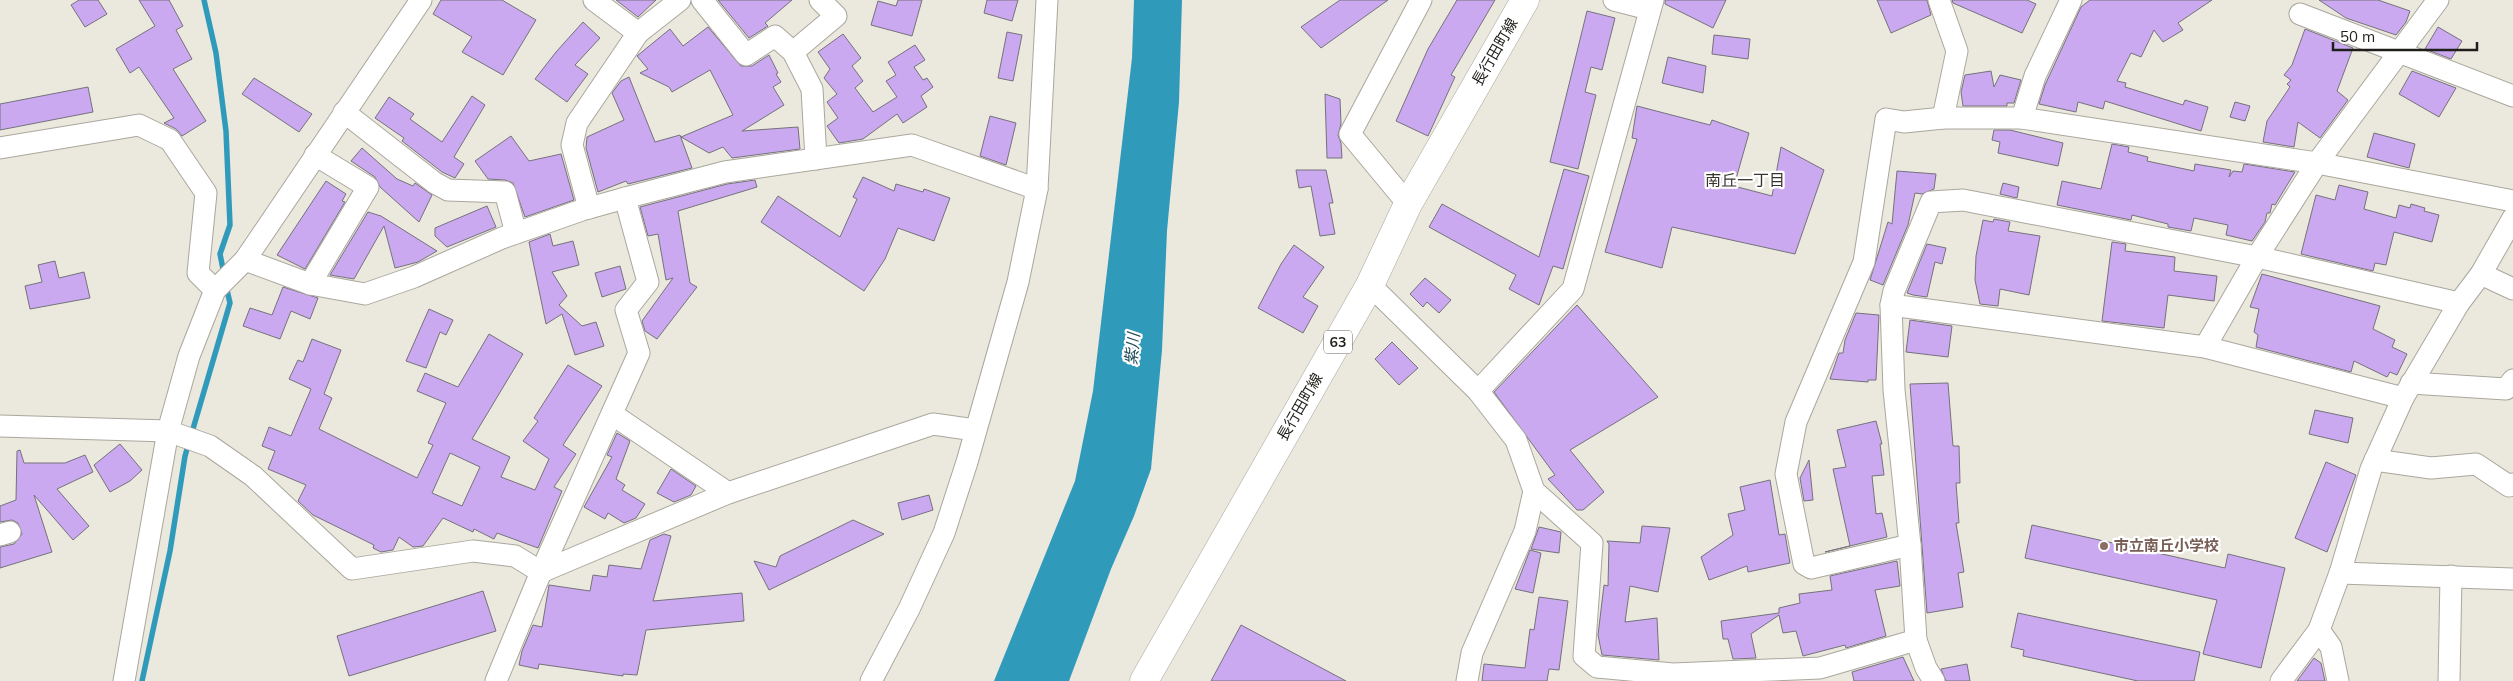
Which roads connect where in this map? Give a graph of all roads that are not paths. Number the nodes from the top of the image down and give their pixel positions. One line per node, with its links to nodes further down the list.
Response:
1 (421, 0): 19 (street)
2 (594, 0): 15 (street)
3 (680, 0): 15 (street)
4 (702, 0): 16 (street)
5 (820, 0): 16 (street)
6 (1047, 0): 26 (street)
7 (1421, 0): 29 (street)
8 (1525, 0): 29 (main road, 長行田町線 / 63)
9 (1614, 0): 13 (street)
10 (1939, 0): 20 (street)
11 (2438, 0): 17 (street)
12 (2064, 2): 21 (street)
13 (1651, 5): 44 (street)
14 (2300, 14): 17 (street)
15 (638, 33): 30 (street)
16 (793, 52): 24 (street)
17 (2399, 52): 18 (street); 25 (street)
18 (2513, 96)
19 (344, 112): 23 (street); 32 (street)
20 (1943, 118): 21 (street); 54 (street)
21 (2022, 118): 25 (street)
22 (0, 148): 39 (street)
23 (315, 155): 34 (street); 36 (street)
24 (816, 159): 26 (street); 27 (street)
25 (2317, 163): 28 (street); 33 (street)
26 (1037, 189): 48 (street)
27 (626, 198): 30 (street); 46 (street)
28 (2513, 201)
29 (1408, 204): 37 (main road, 長行田町線 / 63)
30 (589, 208): 32 (street)
31 (2513, 218): 35 (street)
32 (516, 233): 36 (street)
33 (2257, 257): 40 (street); 41 (street); 42 (street)
34 (245, 260): 36 (street); 39 (street)
35 (2481, 274): 38 (street); 40 (street)
36 (310, 284)
37 (1370, 285): 44 (street); 64 (main road, 長行田町線 / 63)
38 (2513, 289)
39 (215, 290): 49 (street)
40 (2459, 303): 45 (street)
41 (1891, 305): 42 (street); 54 (street)
42 (2205, 347): 45 (street)
43 (2513, 380): 45 (street)
44 (1478, 390): 52 (street)
45 (2407, 391): 50 (street)
46 (612, 414): 53 (street); 55 (street)
47 (0, 426): 49 (street)
48 (975, 430): 53 (street); 63 (street)
49 (168, 432): 55 (street); 61 (street)
50 (2375, 460): 51 (street); 56 (street)
51 (2513, 484)
52 (1534, 491): 60 (street); 65 (street)
53 (728, 493): 55 (street)
54 (1910, 544): 60 (street)
55 (541, 572): 62 (street)
56 (2340, 573): 57 (street); 59 (street)
57 (2451, 576): 58 (street); 69 (street)
58 (2513, 579)
59 (2319, 630): 67 (street); 68 (street)
60 (1916, 640): 66 (street)
61 (124, 681)
62 (496, 681)
63 (871, 681)
64 (1144, 681)
65 (1467, 681)
66 (1934, 681)
67 (2281, 681)
68 (2338, 681)
69 (2449, 681)

